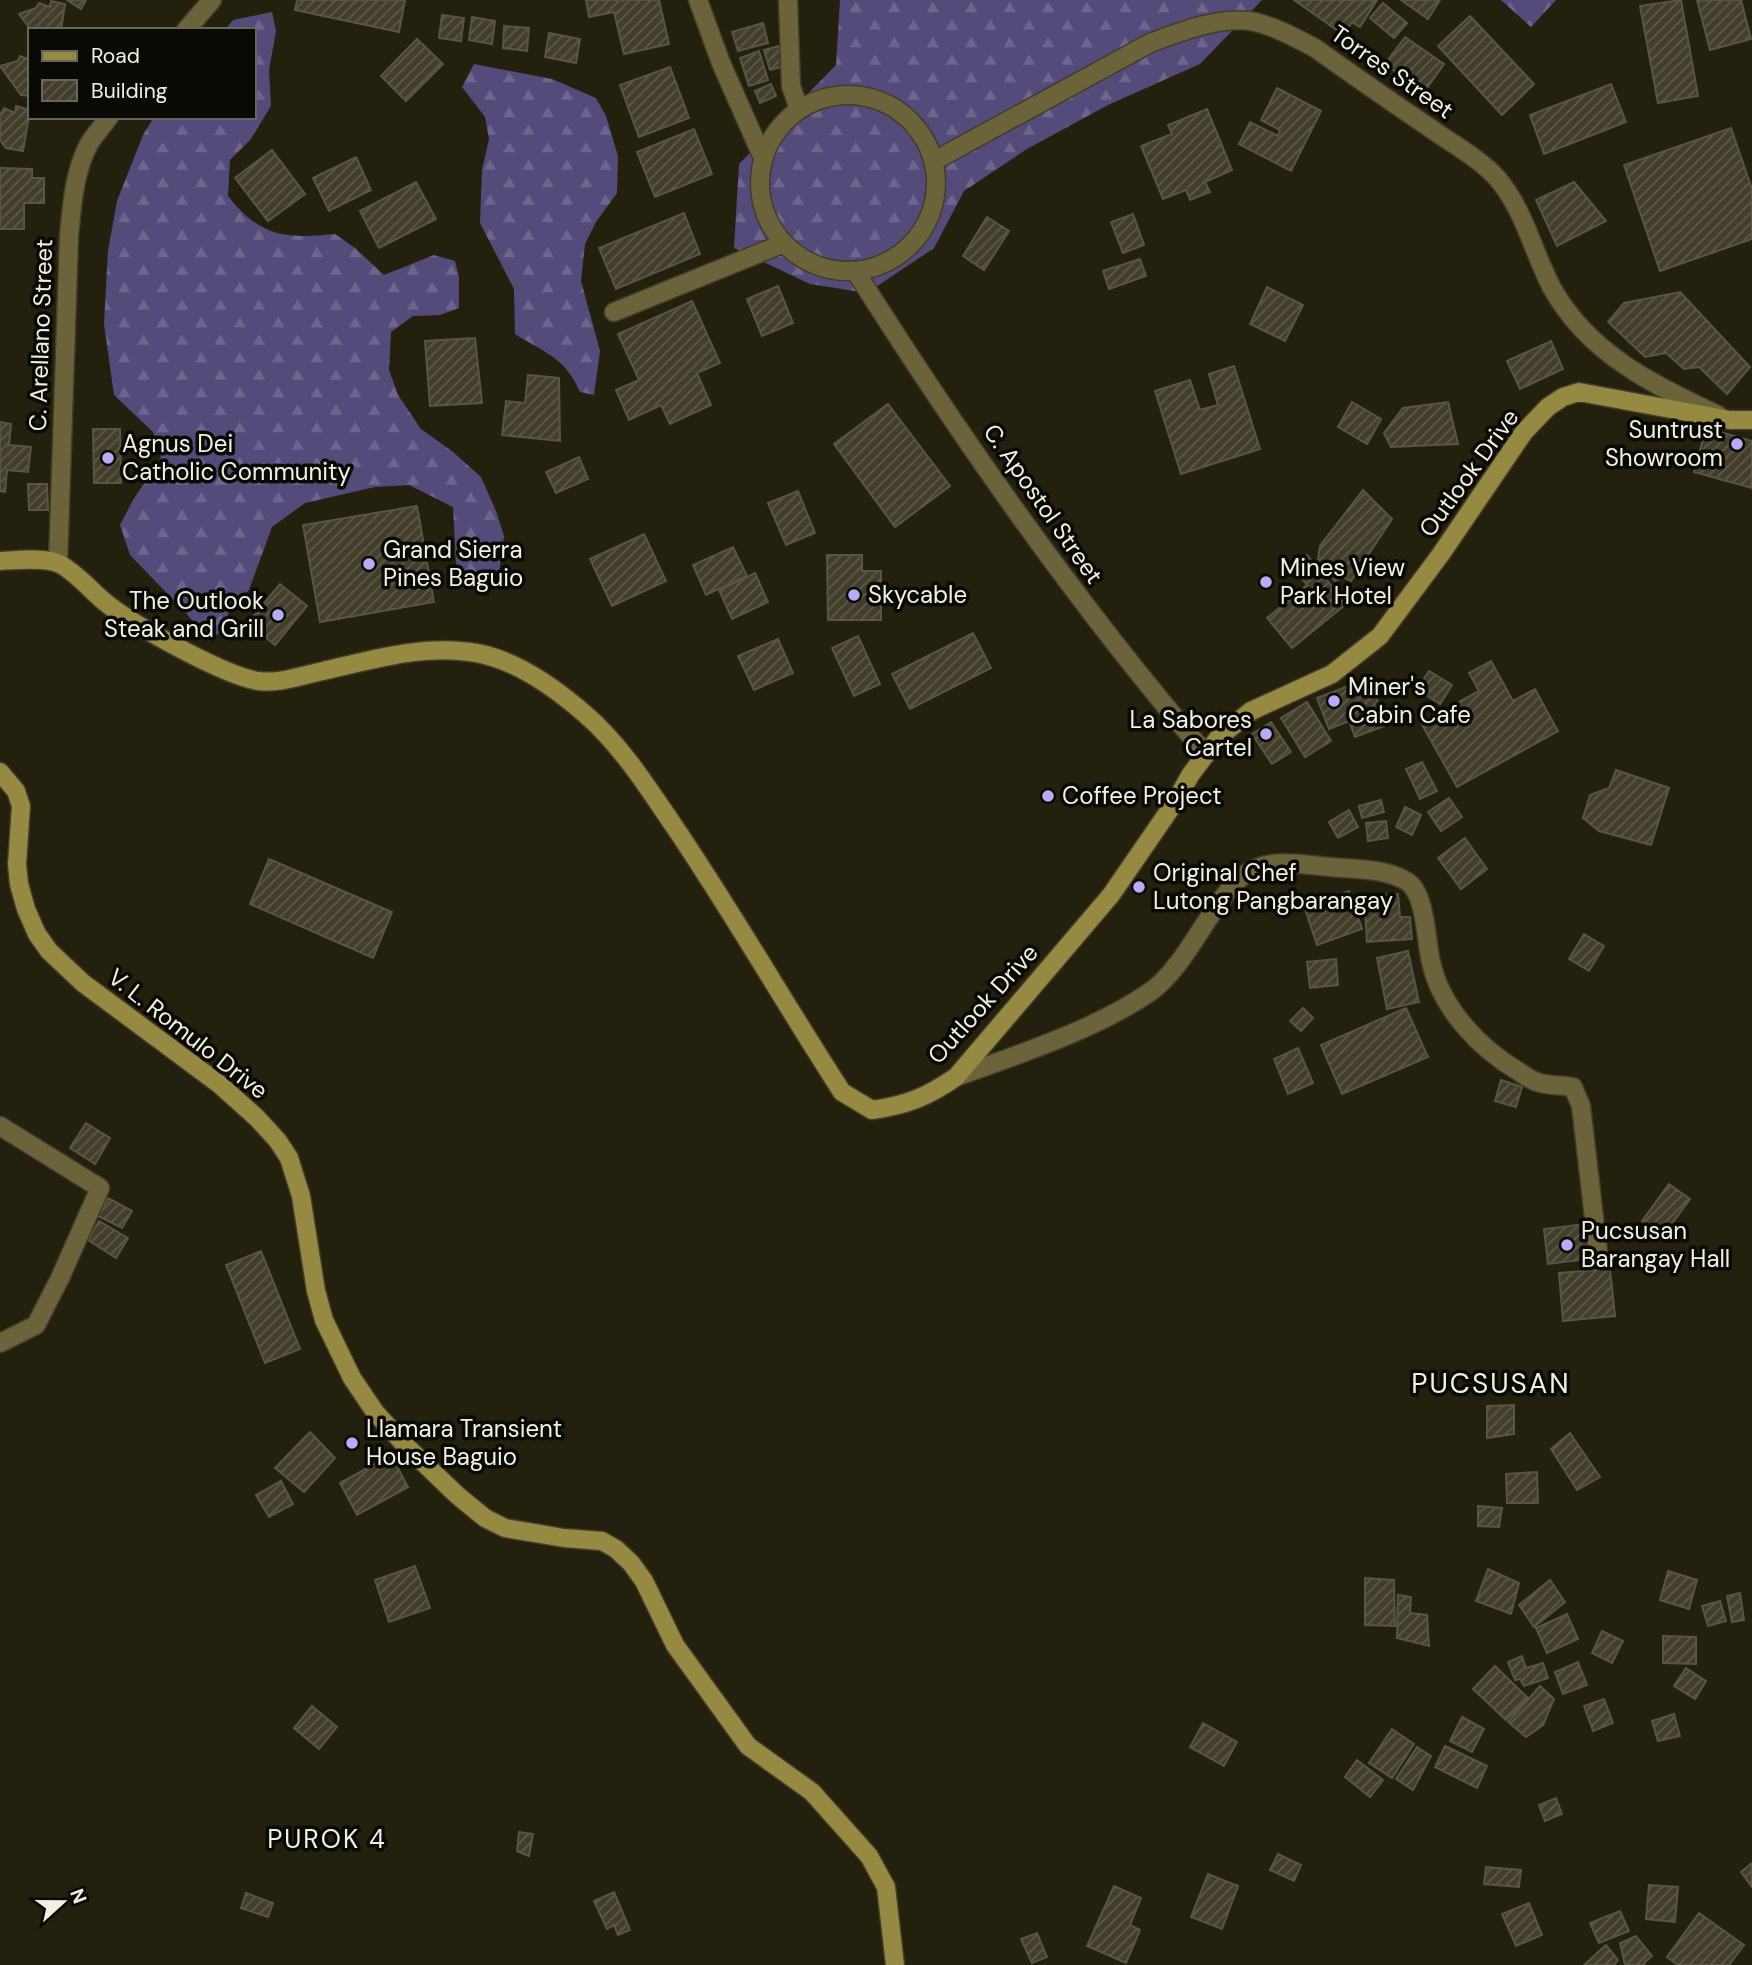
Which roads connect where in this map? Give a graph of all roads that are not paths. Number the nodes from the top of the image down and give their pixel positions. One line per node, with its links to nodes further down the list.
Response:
1 (212, 0): 4 (street)
2 (698, 0): 7 (street)
3 (788, 0): 5 (street)
4 (188, 28)
5 (799, 109): 7 (street); 8 (street)
6 (108, 119): 15 (street, C. Arellano Street)
7 (763, 158): 9 (street)
8 (934, 161): 10 (street); 12 (street, Torres Street)
9 (782, 244): 10 (street); 11 (street)
10 (856, 272): 16 (street, C. Apostol Street)
11 (614, 312)
12 (1730, 420): 13 (street, Outlook Drive); 16 (street, Outlook Drive)
13 (1752, 420)
14 (0, 561): 15 (street)
15 (58, 563): 18 (street, Outlook Drive)
16 (1205, 753): 18 (street, Outlook Drive)
17 (0, 772): 22 (street, V. L. Romulo Drive)
18 (956, 1077): 20 (street)
19 (0, 1126): 21 (street)
20 (1598, 1252)
21 (0, 1343)
22 (895, 1965)

